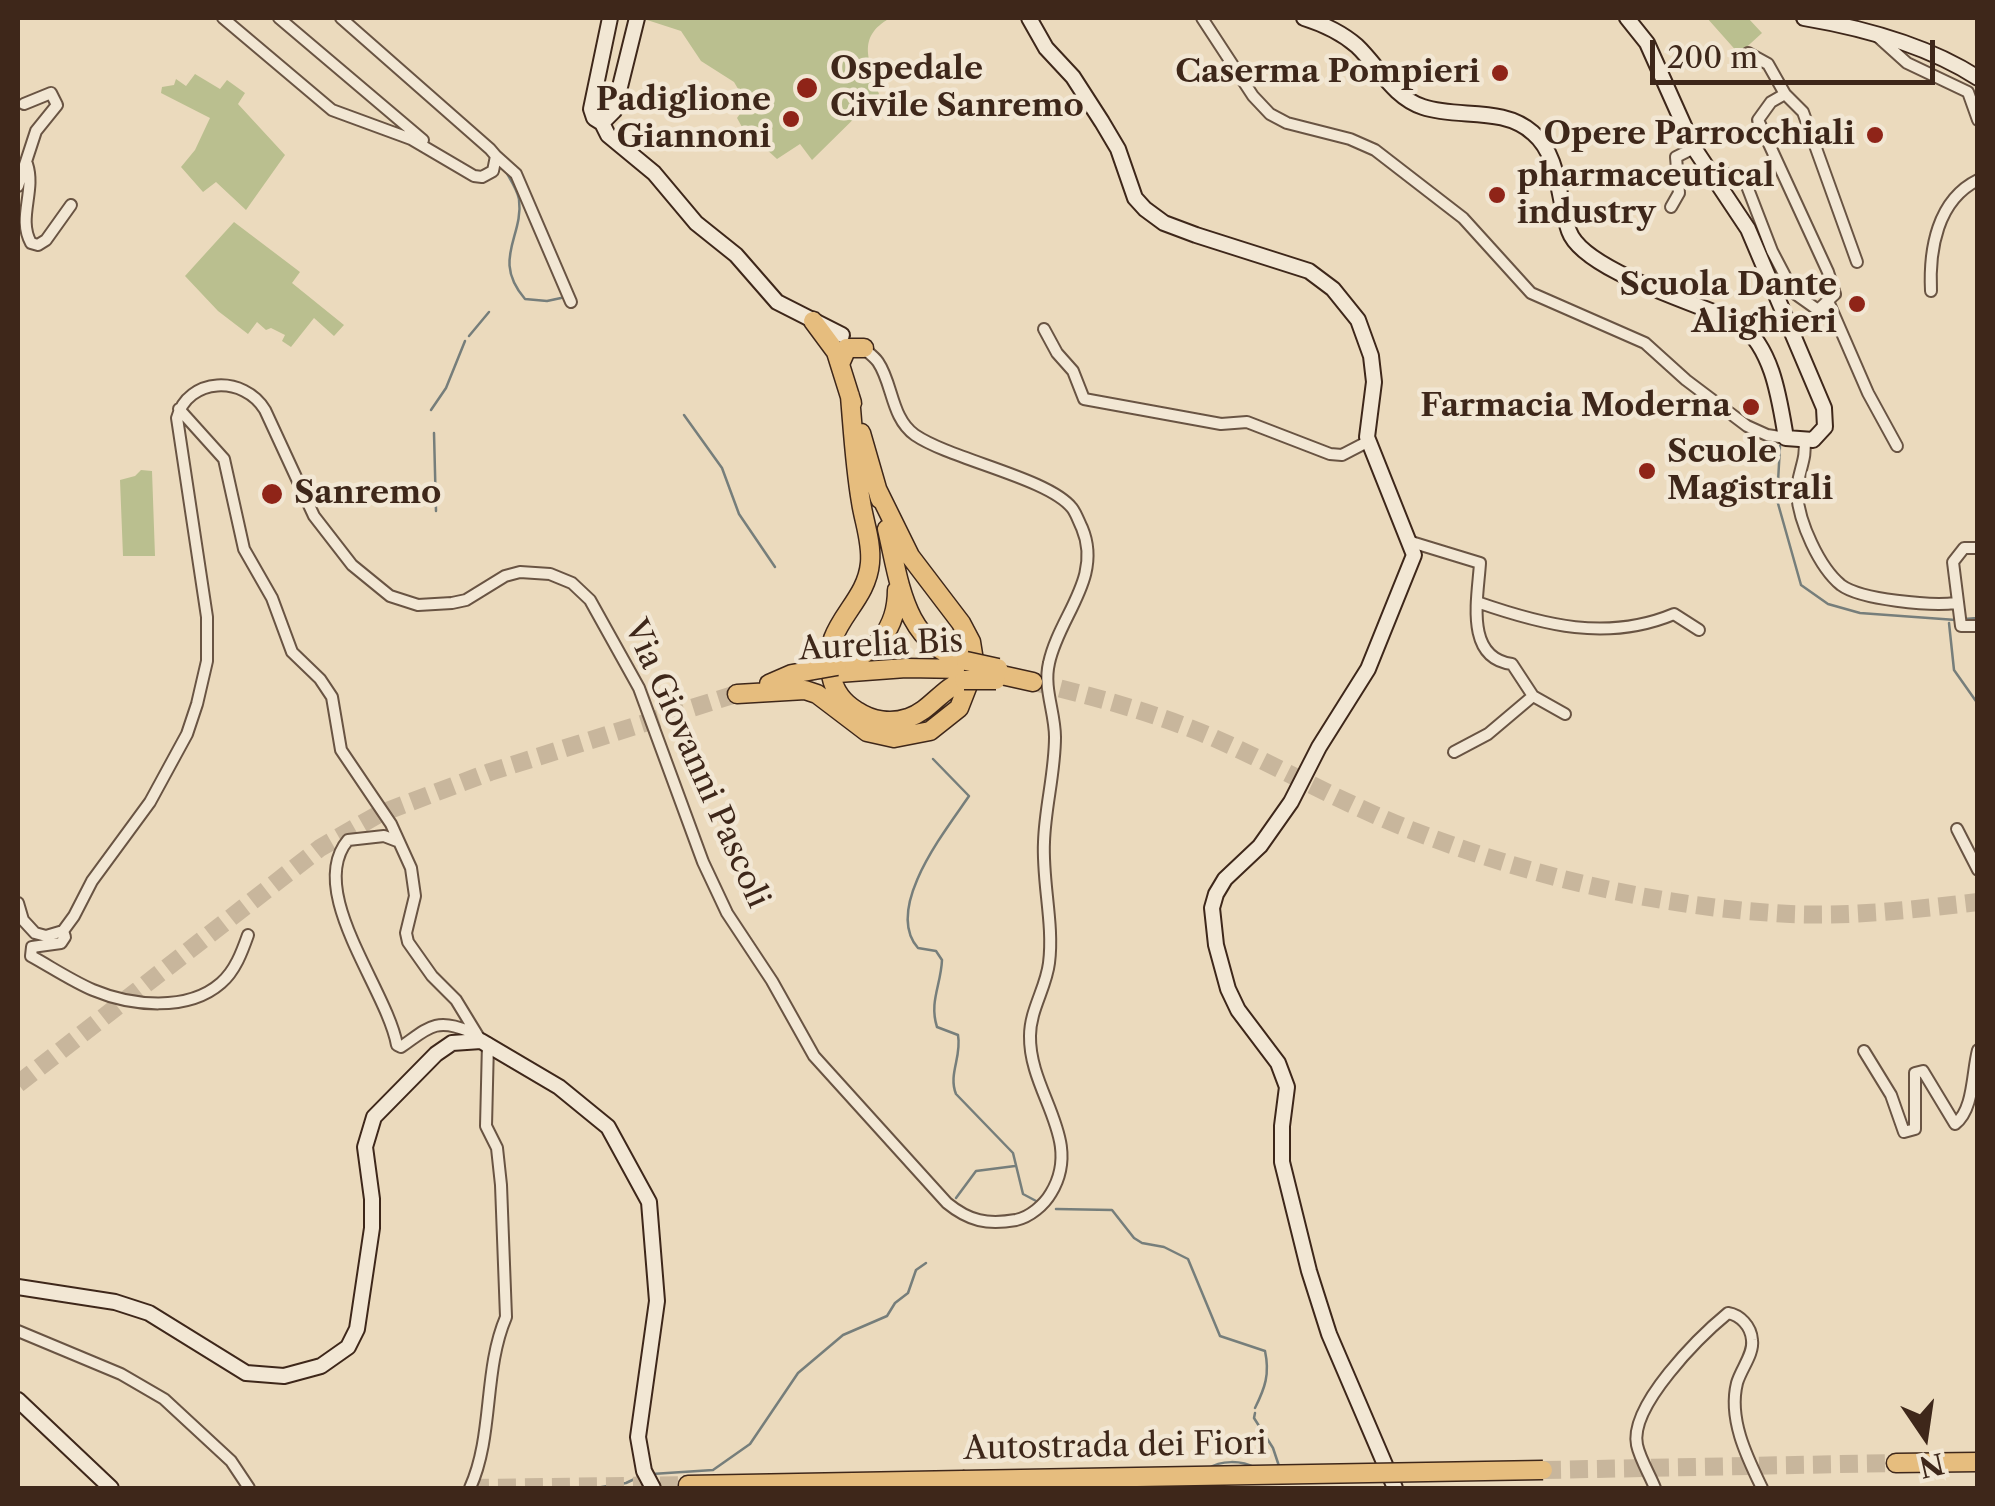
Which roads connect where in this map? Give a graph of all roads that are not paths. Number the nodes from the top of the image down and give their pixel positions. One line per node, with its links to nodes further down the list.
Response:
1 (223, 18): 19 (street)
2 (278, 18): 19 (street)
3 (340, 18): 20 (street)
4 (610, 18): 17 (street)
5 (637, 18): 17 (street)
6 (1029, 18): 39 (street)
7 (1202, 18): 37 (street)
8 (1304, 18): 37 (street)
9 (1626, 18): 18 (street)
10 (1804, 18): 11 (street)
11 (1873, 31): 13 (street); 16 (street)
12 (1748, 53): 14 (street)
13 (1978, 78)
14 (1785, 94): 27 (street); 29 (street)
15 (24, 104): 21 (street)
16 (1978, 120)
17 (602, 123): 31 (street)
18 (1694, 148): 24 (street); 26 (street)
19 (440, 153): 20 (street)
20 (496, 156): 30 (street)
21 (26, 164): 23 (street); 25 (street)
22 (1978, 180): 28 (street)
23 (18, 186)
24 (1722, 186): 29 (street); 38 (street)
25 (71, 205)
26 (1671, 207)
27 (1857, 262)
28 (1932, 291)
29 (1828, 301): 40 (street)
30 (571, 302)
31 (814, 321): 34 (highway)
32 (1044, 329): 39 (street)
33 (864, 348): 34 (street, Via Giovanni Pascoli); 34 (highway); 36 (street, Via Giovanni Pascoli)
34 (839, 353): 35 (highway)
35 (850, 396): 41 (highway); 49 (highway)
36 (179, 409): 56 (street); 59 (street)
37 (1786, 438): 38 (street)
38 (1804, 440): 46 (street)
39 (1369, 442): 43 (street)
40 (1896, 446)
41 (877, 489): 42 (highway); 50 (highway, Aurelia Bis)
42 (889, 540): 49 (highway); 50 (highway)
43 (1408, 541): 45 (street); 75 (street)
44 (1978, 548): 46 (street)
45 (1477, 602): 48 (street); 52 (street)
46 (1956, 604): 47 (street)
47 (1978, 626)
48 (1699, 630)
49 (965, 670): 50 (highway, Aurelia Bis); 51 (highway, Aurelia Bis, bridge)
50 (829, 671)
51 (1027, 681)
52 (1534, 696): 53 (street); 54 (street)
53 (1565, 714)
54 (1454, 752)
55 (1957, 830): 57 (street)
56 (397, 841): 61 (street); 61 (street)
57 (1978, 870)
58 (18, 902): 59 (street)
59 (62, 931): 60 (street)
60 (248, 936)
61 (481, 1041): 64 (street); 73 (street); 74 (street)
62 (1978, 1050): 63 (street)
63 (1864, 1052)
64 (18, 1286)
65 (18, 1331): 72 (street)
66 (18, 1400): 71 (street)
67 (1978, 1462): 68 (highway)
68 (1896, 1463)
69 (1542, 1470): 70 (highway, Autostrada dei Fiori, bridge)
70 (688, 1485)
71 (111, 1488)
72 (249, 1488)
73 (470, 1488)
74 (654, 1488)
75 (1394, 1488)
76 (1655, 1488): 77 (street)
77 (1762, 1488)

